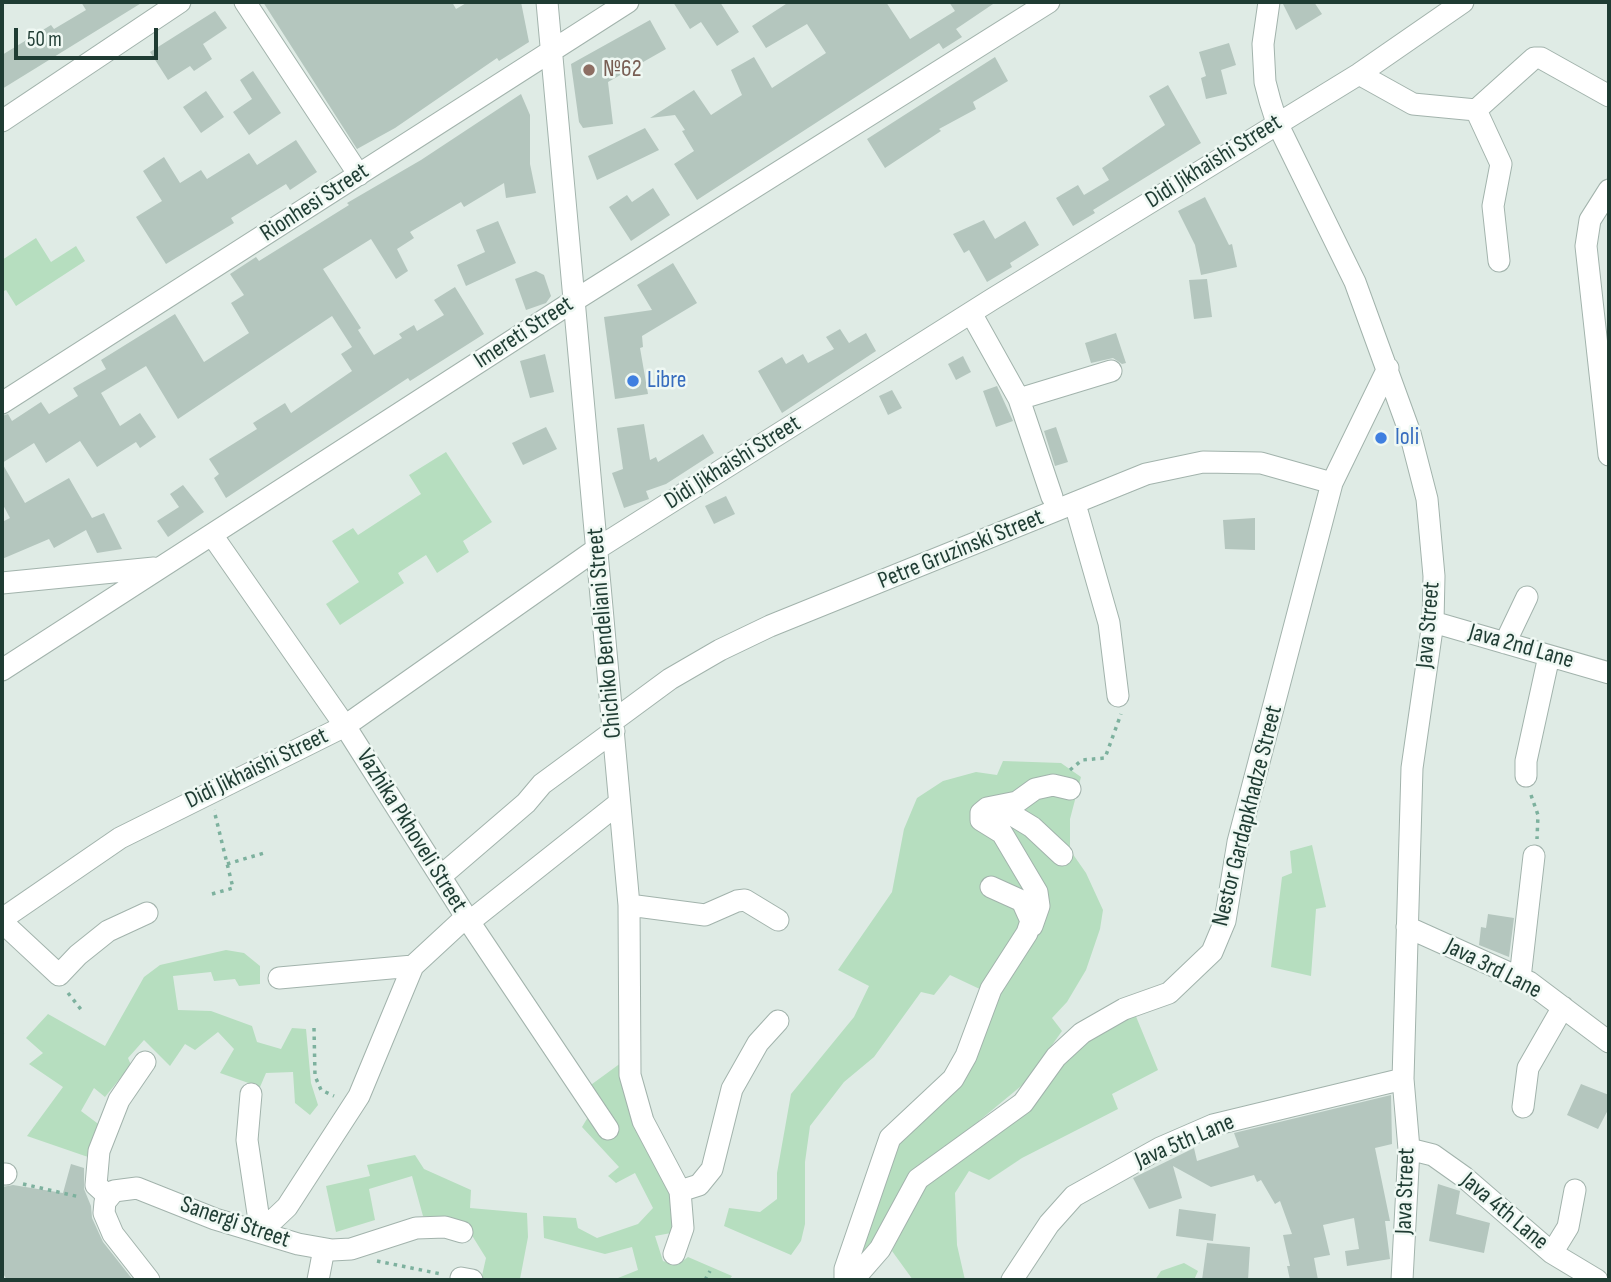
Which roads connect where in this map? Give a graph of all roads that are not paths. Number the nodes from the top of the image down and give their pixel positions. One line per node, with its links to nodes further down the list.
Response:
1 (180, 2): 12 (street)
2 (245, 2): 14 (street)
3 (547, 2): 8 (street, Chichiko Bendeliani Street)
4 (628, 2): 8 (street, Rionhesi Street)
5 (1049, 2): 17 (street, Imereti Street)
6 (1269, 2): 13 (street, Java Street)
7 (1463, 2): 9 (street, Didi Jikhaishi Street)
8 (552, 50): 14 (street, Rionhesi Street); 17 (street, Chichiko Bendeliani Street)
9 (1359, 74): 11 (street); 13 (street, Didi Jikhaishi Street)
10 (1609, 96): 11 (street)
11 (1476, 110): 16 (street)
12 (2, 121)
13 (1277, 123): 18 (street, Didi Jikhaishi Street); 19 (street, Java Street)
14 (359, 174): 22 (street, Rionhesi Street)
15 (1609, 190): 23 (street)
16 (1499, 261)
17 (572, 302): 27 (street, Imereti Street); 28 (street, Chichiko Bendeliani Street)
18 (971, 313): 21 (street); 28 (street, Didi Jikhaishi Street)
19 (1388, 368): 24 (street, Nestor Gardapkhadze Street); 32 (street, Java Street)
20 (1111, 371): 21 (street)
21 (1019, 399): 25 (street)
22 (2, 403)
23 (1609, 456)
24 (1332, 483): 26 (street, Petre Gruzinski Street); 78 (street, Nestor Gardapkhadze Street)
25 (1052, 497)
26 (1075, 504): 37 (street); 39 (street, Petre Gruzinski Street)
27 (212, 535): 29 (street, Imereti Street); 38 (street, Vazhika Pkhoveli Street)
28 (598, 548): 38 (street, Didi Jikhaishi Street); 39 (street, Chichiko Bendeliani Street)
29 (159, 568): 30 (street); 35 (street, Imereti Street)
30 (2, 583)
31 (1527, 597): 33 (street)
32 (1433, 622): 33 (street, Java 2nd Lane); 53 (street, Java Street)
33 (1505, 643): 34 (street, Java 2nd Lane)
34 (1549, 656): 36 (street, Java 2nd Lane); 40 (street)
35 (2, 670)
36 (1609, 673)
37 (1118, 696)
38 (345, 726): 46 (street, Vazhika Pkhoveli Street); 51 (street, Didi Jikhaishi Street)
39 (614, 726): 42 (street, Chichiko Bendeliani Street); 46 (street, Petre Gruzinski Street)
40 (1526, 776)
41 (1061, 787): 43 (street)
42 (619, 803): 48 (street, Chichiko Bendeliani Street); 50 (street)
43 (999, 807): 44 (street); 54 (street)
44 (1062, 855)
45 (1535, 856): 57 (street)
46 (441, 876): 50 (street, Vazhika Pkhoveli Street)
47 (991, 887): 54 (street)
48 (629, 905): 52 (street); 68 (street, Chichiko Bendeliani Street)
49 (148, 913): 51 (street)
50 (467, 919): 55 (street); 65 (street, Vazhika Pkhoveli Street)
51 (2, 920)
52 (778, 920)
53 (1407, 927): 57 (street, Java 3rd Lane); 62 (street, Java Street)
54 (1027, 933): 77 (street)
55 (413, 965): 56 (street); 70 (street)
56 (279, 978)
57 (1520, 978): 58 (street, Java 3rd Lane)
58 (1563, 1007): 60 (street, Java 3rd Lane); 64 (street)
59 (778, 1021): 68 (street)
60 (1609, 1042)
61 (145, 1062): 69 (street)
62 (1403, 1079): 66 (street, Java Street); 79 (street, Java 5th Lane)
63 (251, 1094): 70 (street)
64 (1523, 1107)
65 (608, 1129)
66 (1409, 1149): 73 (street, Java 4th Lane); 80 (street, Java Street)
67 (1575, 1190): 73 (street)
68 (680, 1191): 74 (street, Chichiko Bendeliani Street)
69 (107, 1199): 70 (street, Sanergi Street); 75 (street)
70 (257, 1229): 72 (street, Sanergi Street)
71 (461, 1232): 72 (street)
72 (333, 1249): 76 (street)
73 (1552, 1253): 81 (street, Java 4th Lane)
74 (674, 1254)
75 (149, 1280)
76 (317, 1280)
77 (845, 1280)
78 (853, 1280)
79 (1012, 1280)
80 (1402, 1280)
81 (1597, 1280)

